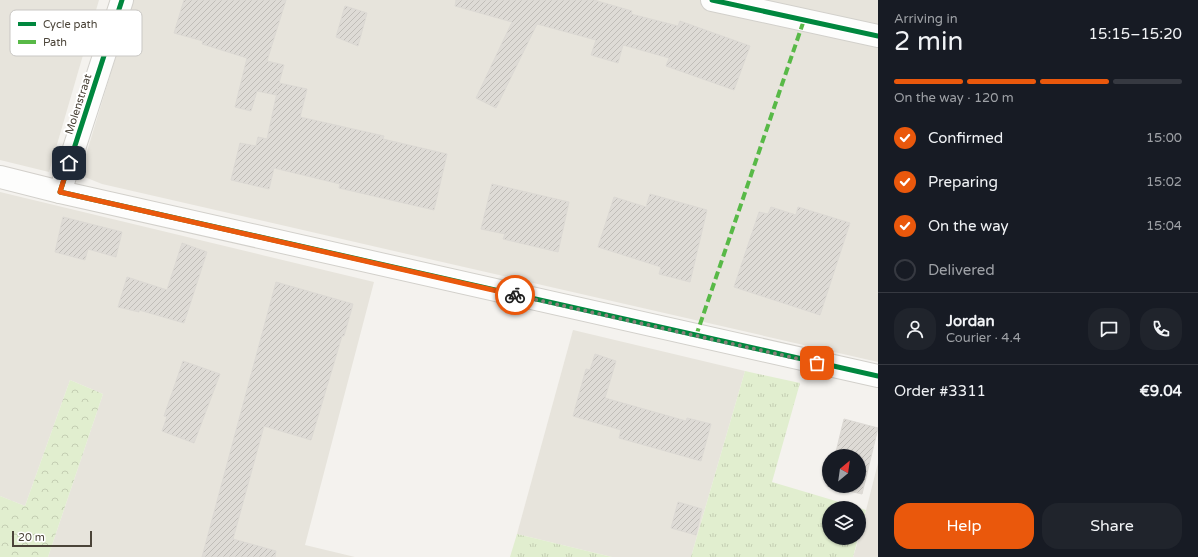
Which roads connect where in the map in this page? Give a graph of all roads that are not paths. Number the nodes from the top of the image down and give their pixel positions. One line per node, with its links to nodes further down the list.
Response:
1 (122, 0): 3 (street, Molenstraat)
2 (712, 0): 4 (street)
3 (119, 10)
4 (878, 36)
5 (104, 56): 7 (street, Molenstraat)
6 (0, 177): 7 (street)
7 (60, 192): 8 (street)
8 (878, 376)

